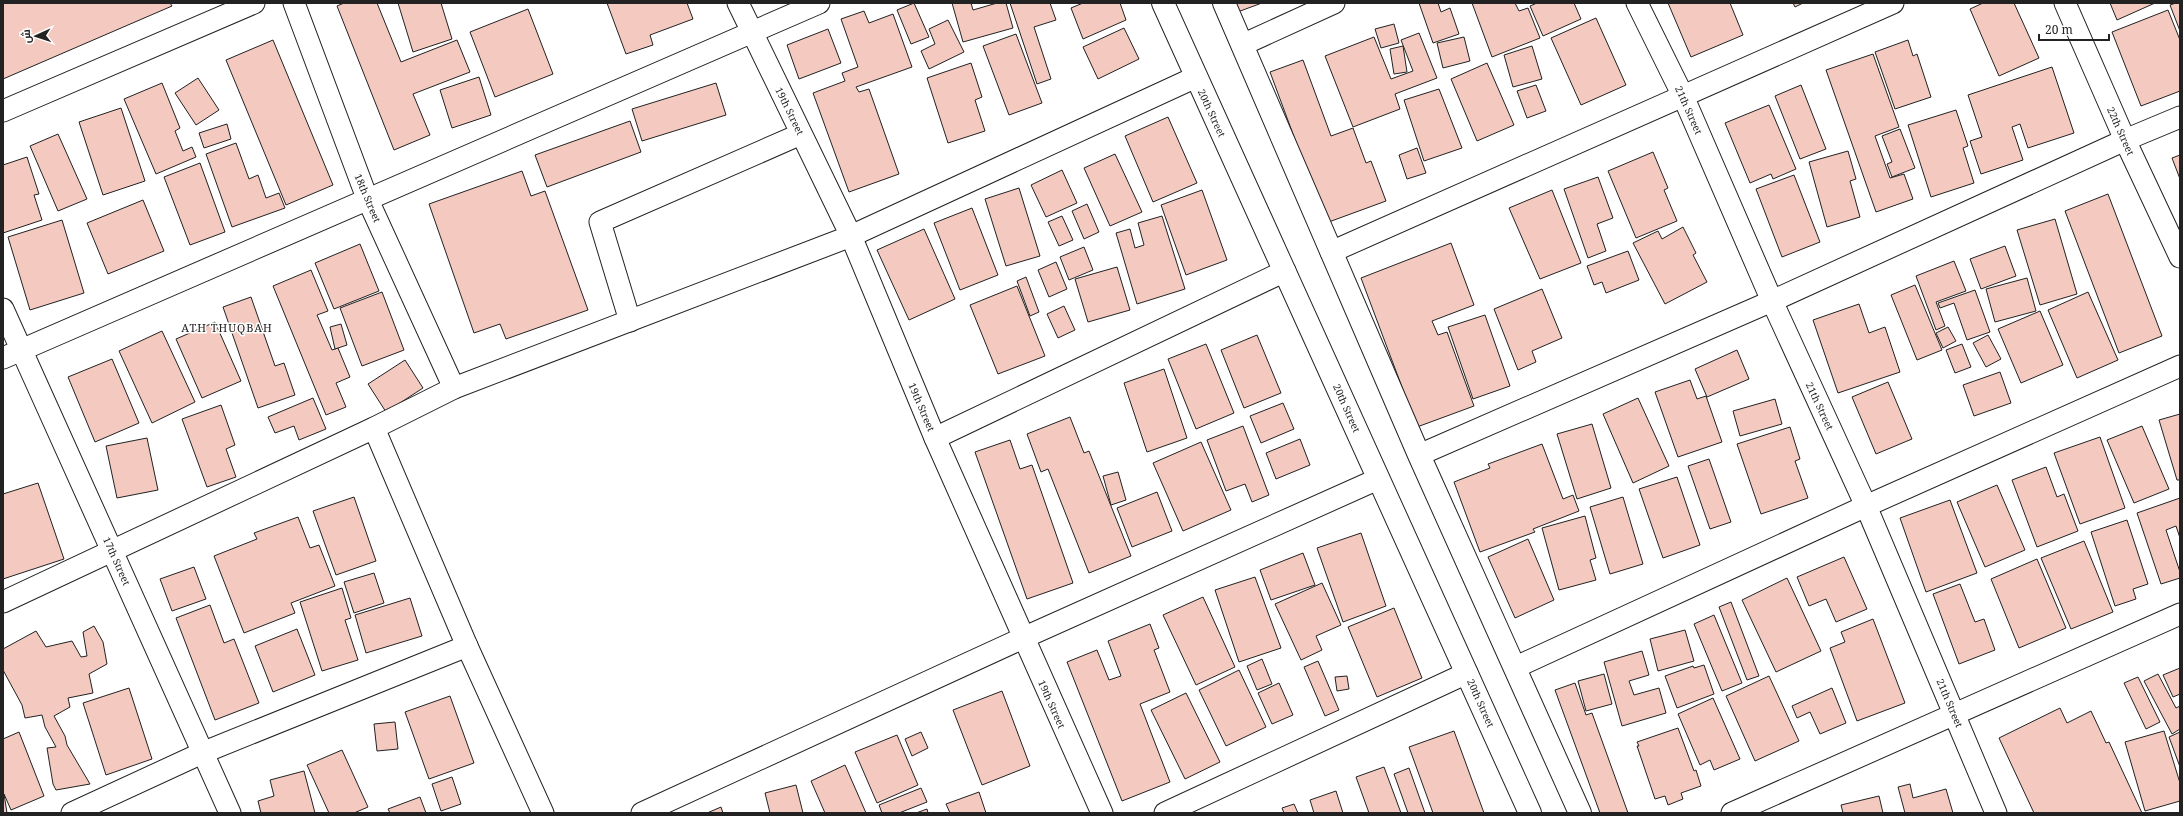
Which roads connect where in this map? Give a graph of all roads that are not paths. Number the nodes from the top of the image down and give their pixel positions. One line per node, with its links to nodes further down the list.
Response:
1 (254, 3): 15 (street)
2 (294, 3): 19 (street, 18th Street)
3 (738, 3): 11 (street, 19th Street)
4 (819, 3): 11 (street)
5 (1163, 3): 13 (street, 20th Street)
6 (1224, 3): 12 (street)
7 (1334, 3): 12 (street)
8 (1637, 3): 14 (street, 21th Street)
9 (1893, 3): 14 (street)
10 (2066, 3): 18 (street, 22th Street)
11 (751, 33): 17 (street, 19th Street); 19 (street)
12 (1242, 45): 21 (street)
13 (1196, 78): 20 (street); 23 (street, 20th Street)
14 (1683, 96): 21 (street); 24 (street, 21th Street)
15 (3, 111)
16 (2180, 116): 18 (street)
17 (800, 134): 20 (street, 19th Street); 26 (street)
18 (2125, 140): 22 (street, 22th Street); 24 (street)
19 (367, 198): 27 (street); 30 (street, 18th Street)
20 (851, 236): 26 (street); 32 (street, 19th Street)
21 (1331, 252): 33 (street)
22 (2180, 257)
23 (1285, 271): 32 (street); 34 (street, 20th Street)
24 (1772, 301): 33 (street); 35 (street, 21th Street)
25 (3, 309): 27 (street, 17th Street)
26 (630, 320): 30 (street)
27 (22, 350): 28 (street); 36 (street, 17th Street)
28 (3, 358)
29 (2180, 366): 35 (street)
30 (454, 388): 31 (street)
31 (374, 428): 36 (street); 40 (street)
32 (935, 438): 39 (street, 19th Street)
33 (1419, 455): 41 (street)
34 (1378, 478): 39 (street); 42 (street, 20th Street)
35 (1866, 506): 41 (street); 43 (street, 21th Street)
36 (114, 552): 37 (street); 44 (street, 17th Street)
37 (3, 602)
38 (2180, 614): 43 (street)
39 (1023, 638): 45 (street); 50 (street, 19th Street)
40 (467, 646): 44 (street); 48 (street)
41 (1516, 667): 53 (street)
42 (1467, 673): 51 (street); 52 (street, 20th Street)
43 (1954, 713): 54 (street); 55 (street, 21th Street)
44 (202, 753): 46 (street); 47 (street, 17th Street)
45 (677, 806): 49 (street)
46 (72, 813)
47 (230, 813)
48 (543, 813)
49 (642, 813)
50 (1102, 813)
51 (1165, 813)
52 (1530, 813)
53 (1580, 813)
54 (1732, 813)
55 (1996, 813)

